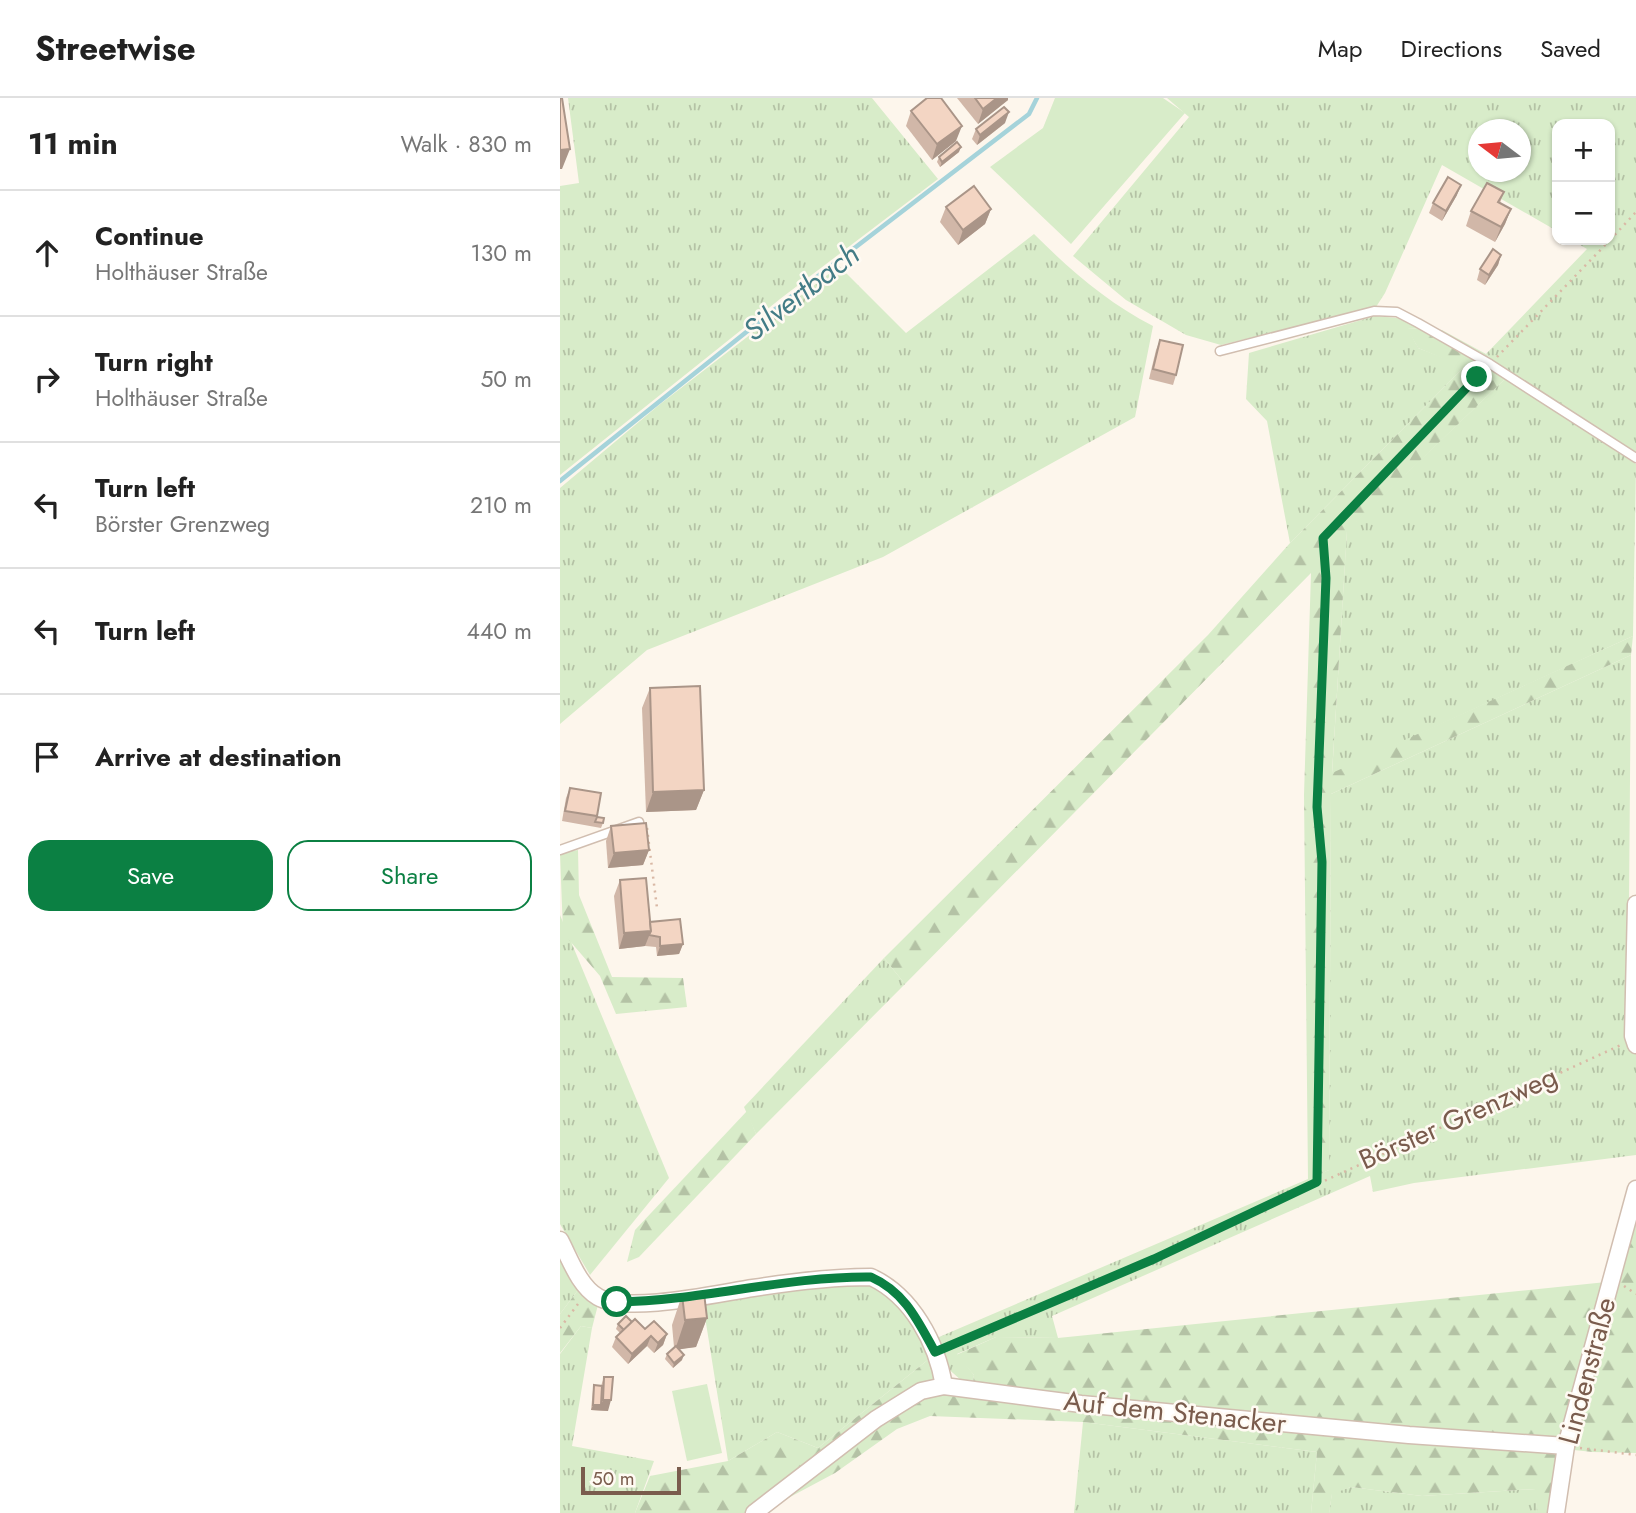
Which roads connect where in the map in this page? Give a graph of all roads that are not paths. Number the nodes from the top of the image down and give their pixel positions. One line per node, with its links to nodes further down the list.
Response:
1 (1220, 351): 2 (lane)
2 (1636, 458)
3 (639, 822): 4 (lane)
4 (560, 850)
5 (1636, 904): 6 (street)
6 (1635, 1041)
7 (1636, 1189): 10 (street, Lindenstraße)
8 (560, 1240): 9 (street)
9 (944, 1386): 10 (street, Auf dem Stenacker); 11 (street, Auf dem Stenacker)
10 (1566, 1446): 12 (street, Lindenstraße)
11 (754, 1513)
12 (1556, 1513)

